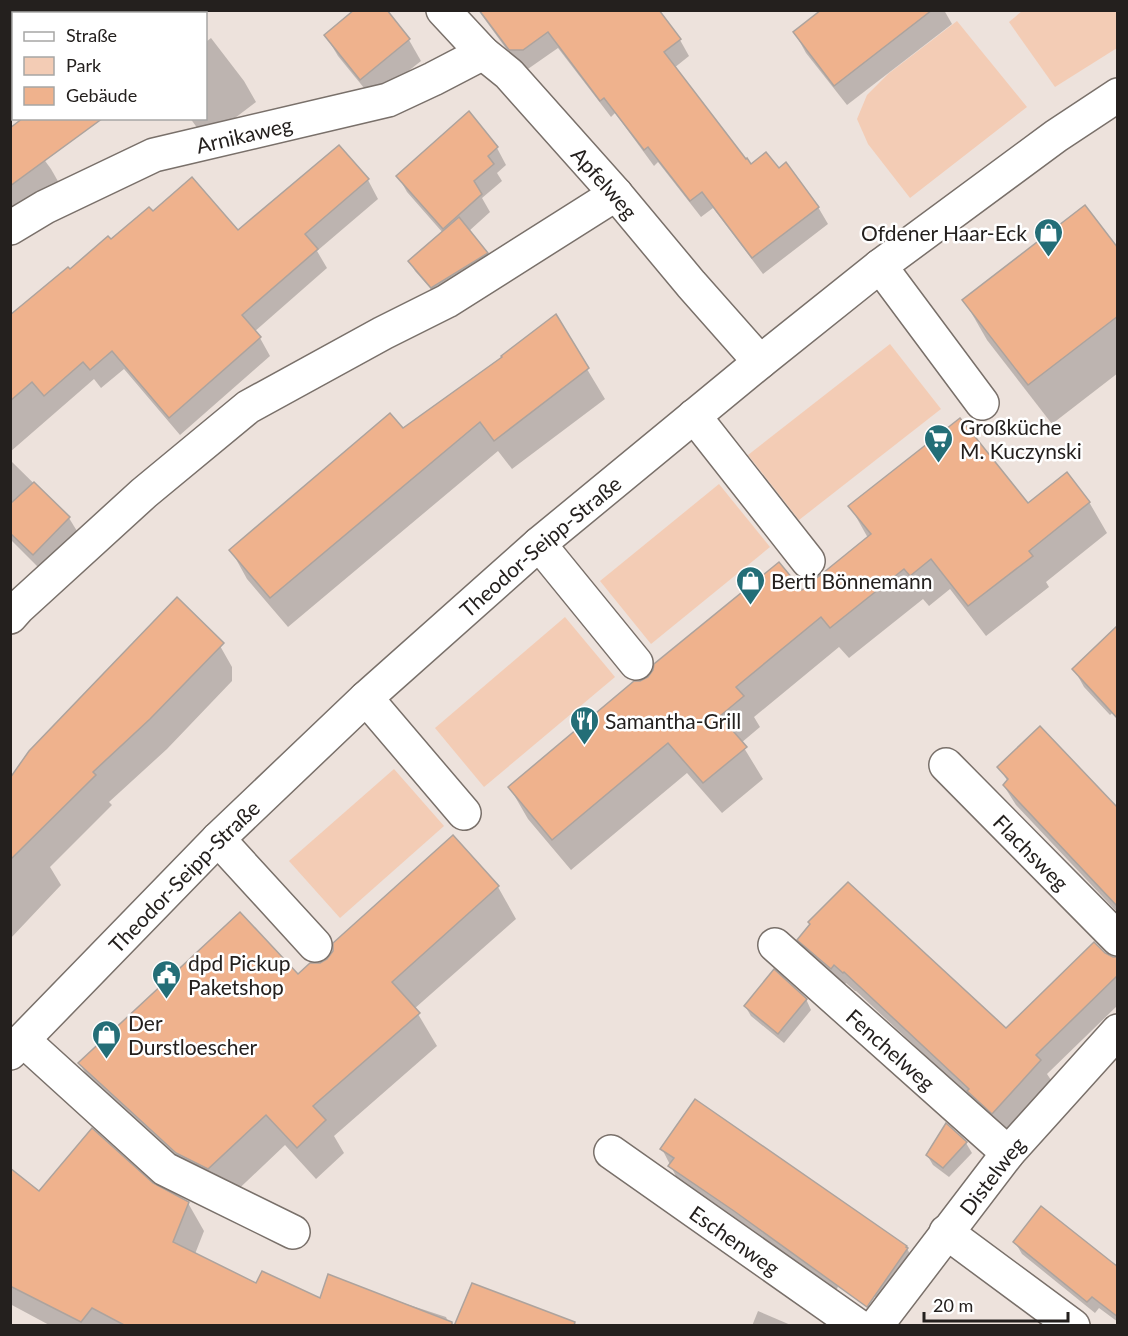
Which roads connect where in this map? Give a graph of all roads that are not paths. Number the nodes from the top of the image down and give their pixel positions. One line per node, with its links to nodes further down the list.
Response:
1 (443, 10): 2 (street, Apfelweg)
2 (483, 53): 4 (street, Apfelweg); 5 (street, Arnikaweg)
3 (1118, 95): 6 (street, Theodor-Seipp-Straße)
4 (616, 194): 7 (street, Apfelweg); 12 (street)
5 (10, 228)
6 (880, 266): 7 (street, Theodor-Seipp-Straße); 8 (street)
7 (760, 362): 9 (street, Theodor-Seipp-Straße)
8 (982, 403)
9 (694, 416): 10 (street, Theodor-Seipp-Straße); 11 (street)
10 (539, 544): 13 (street); 14 (street, Theodor-Seipp-Straße)
11 (808, 561)
12 (10, 617)
13 (636, 663)
14 (366, 698): 16 (street); 17 (street, Theodor-Seipp-Straße)
15 (946, 765): 18 (street, Flachsweg)
16 (464, 813)
17 (218, 839): 19 (street); 22 (street, Theodor-Seipp-Straße)
18 (1118, 939)
19 (315, 945)
20 (775, 945): 24 (street, Fenchelweg)
21 (1118, 1031): 24 (street, Distelweg)
22 (17, 1047): 25 (street)
23 (611, 1152): 27 (street, Eschenweg)
24 (1008, 1153): 26 (street, Distelweg)
25 (293, 1232)
26 (946, 1232): 28 (street, Distelweg); 29 (street)
27 (858, 1326)
28 (876, 1326)
29 (1073, 1326)

